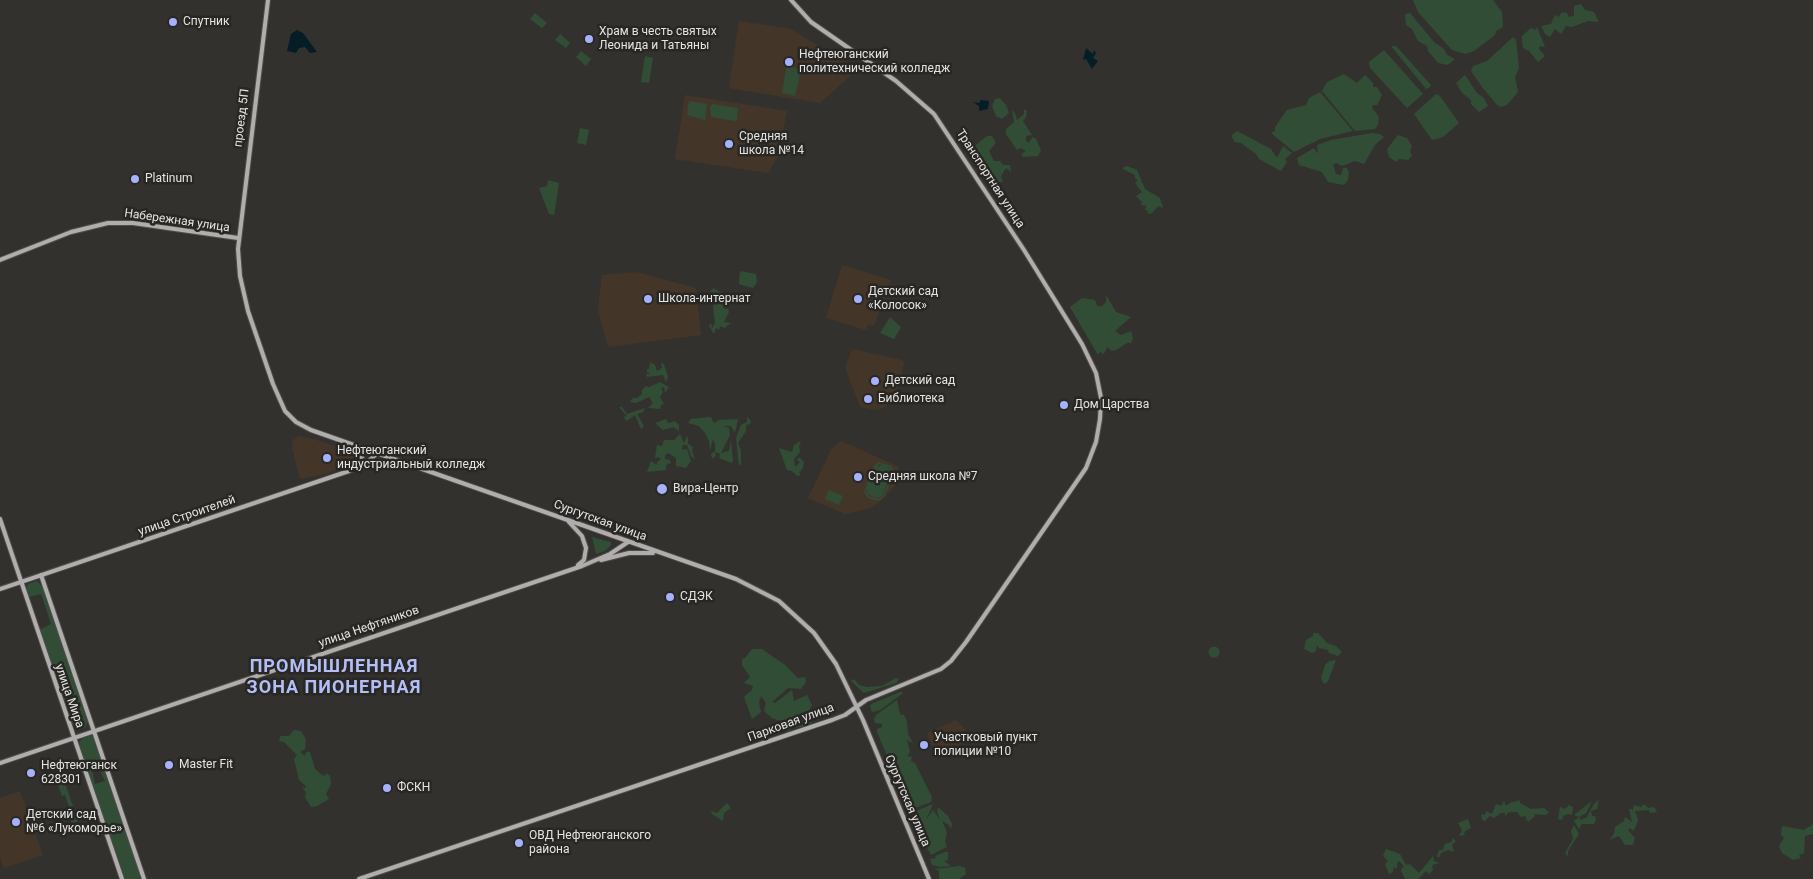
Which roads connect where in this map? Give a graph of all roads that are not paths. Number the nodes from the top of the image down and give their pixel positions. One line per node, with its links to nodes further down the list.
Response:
1 (268, 0): 3 (main road, проезд 5П)
2 (791, 0): 5 (main road, Транспортная улица)
3 (238, 238): 4 (main road, Набережная улица); 6 (main road, Сургутская улица)
4 (0, 260)
5 (1100, 419): 19 (main road, Парковая улица)
6 (350, 444): 7 (main road, Сургутская улица); 9 (main road)
7 (377, 454): 8 (main road, Сургутская улица); 9 (main road, улица Строителей)
8 (401, 462): 9 (main road); 11 (main road, Сургутская улица)
9 (352, 470): 16 (main road, улица Строителей)
10 (0, 519): 17 (main road, улица Мира)
11 (568, 520): 12 (main road, Сургутская улица); 15 (main road)
12 (628, 542): 13 (main road, Сургутская улица); 14 (main road, улица Нефтяников)
13 (658, 553): 14 (main road); 19 (main road, Сургутская улица)
14 (582, 566): 15 (main road, улица Нефтяников)
15 (572, 569): 20 (main road, улица Нефтяников)
16 (41, 575): 17 (main road, улица Строителей); 20 (main road, улица Мира)
17 (20, 582): 18 (main road, улица Строителей); 21 (main road, улица Мира)
18 (0, 589)
19 (856, 707): 27 (main road, Парковая улица); 28 (main road, Сургутская улица)
20 (94, 730): 21 (main road, улица Нефтяников); 23 (main road, улица Мира)
21 (73, 737): 22 (main road, улица Нефтяников); 24 (main road, улица Мира)
22 (0, 762)
23 (105, 762): 24 (main road); 26 (main road, улица Мира)
24 (84, 770): 25 (main road, улица Мира)
25 (122, 879)
26 (144, 879)
27 (359, 879)
28 (929, 879)

